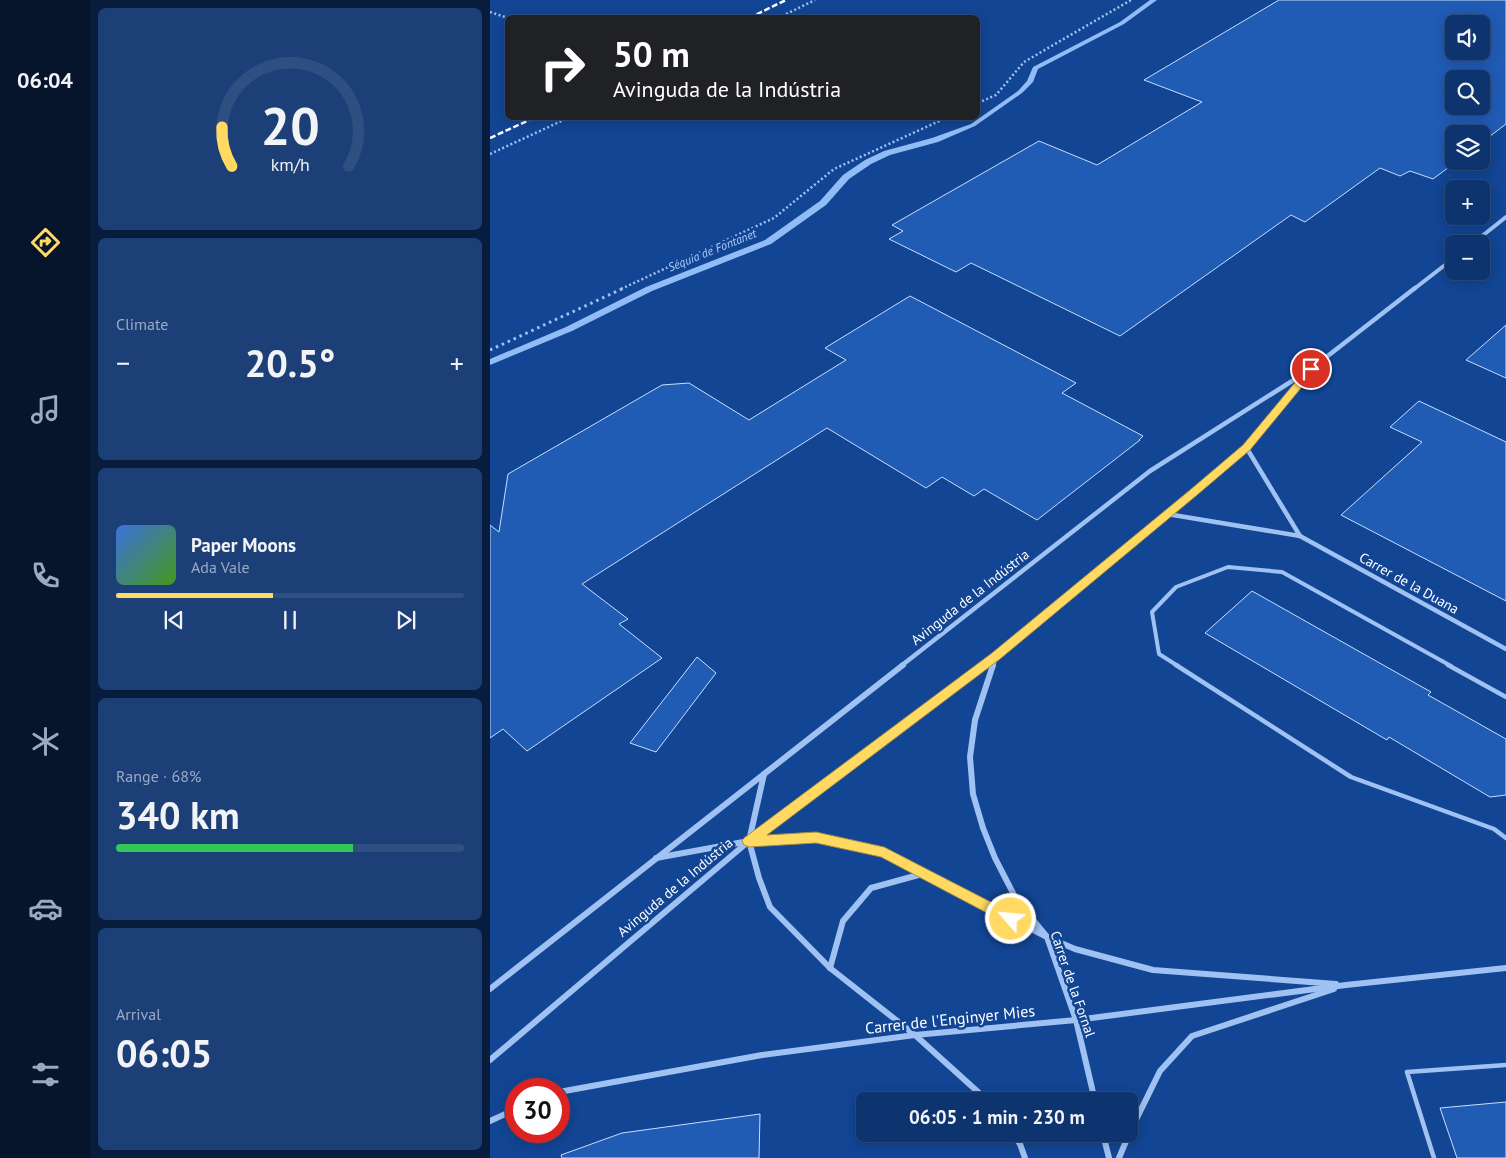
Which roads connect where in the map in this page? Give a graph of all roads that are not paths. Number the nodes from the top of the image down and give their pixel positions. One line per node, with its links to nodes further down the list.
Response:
1 (1506, 217): 2 (street)
2 (1483, 235)
3 (1445, 265): 4 (street, Avinguda de la Indústria)
4 (1311, 369): 5 (street, Avinguda de la Indústria); 11 (street, Avinguda de la Indústria)
5 (1246, 448): 6 (street, Avinguda de la Indústria); 7 (street, Carrer de la Duana)
6 (1167, 514): 7 (street, Carrer de la Duana); 9 (street, Avinguda de la Indústria)
7 (1300, 536): 8 (street, Carrer de la Duana)
8 (1506, 649)
9 (996, 656): 13 (street, Avinguda de la Indústria); 16 (street, Carrer de la Fornal)
10 (1506, 697): 12 (lane)
11 (764, 774): 13 (street); 14 (street, Avinguda de la Indústria)
12 (1506, 838)
13 (749, 841): 14 (street, Carrer de l'Enginyer Mies); 15 (street, Carrer de l'Enginyer Mies); 17 (street); 23 (street, Avinguda de la Indústria)
14 (656, 858): 20 (street, Avinguda de la Indústria)
15 (922, 874): 16 (street, Carrer de l'Enginyer Mies); 17 (street)
16 (1047, 937): 19 (street, Carrer de l'Enginyer Mies); 21 (street, Carrer de la Fornal)
17 (830, 968): 22 (street)
18 (1506, 968): 19 (street, Carrer de l'Enginyer Mies)
19 (1346, 985): 21 (street, Carrer de l'Enginyer Mies); 29 (street)
20 (490, 989)
21 (1076, 1020): 22 (street, Carrer de l'Enginyer Mies); 27 (street, Carrer de la Fornal)
22 (915, 1035): 25 (street, Carrer de l'Enginyer Mies); 26 (street)
23 (490, 1060)
24 (1506, 1065): 37 (lane)
25 (570, 1090)
26 (978, 1092)
27 (1093, 1092)
28 (505, 1114): 30 (street)
29 (1138, 1116)
30 (490, 1121)
31 (1018, 1142): 34 (street)
32 (1105, 1142): 35 (street)
33 (1126, 1142): 36 (street)
34 (1025, 1158)
35 (1109, 1158)
36 (1119, 1158)
37 (1434, 1158)

